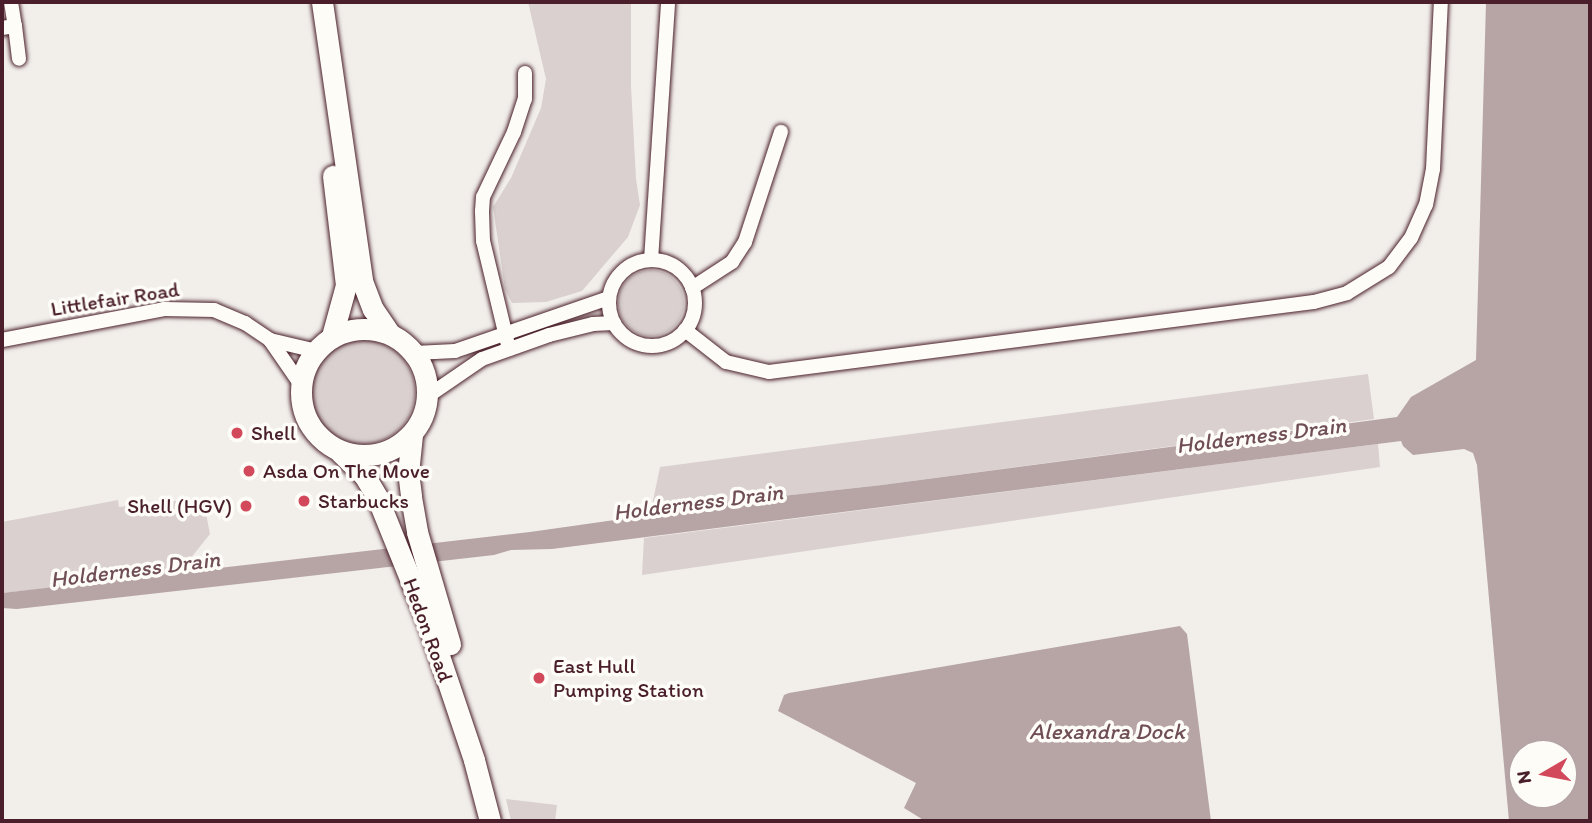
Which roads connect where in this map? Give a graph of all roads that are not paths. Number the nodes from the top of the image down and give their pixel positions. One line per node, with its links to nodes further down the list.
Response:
1 (11, 2): 6 (street)
2 (307, 2): 19 (highway)
3 (322, 2): 15 (highway)
4 (667, 2): 10 (street)
5 (1441, 2): 14 (street)
6 (8, 27): 7 (street)
7 (19, 59)
8 (526, 73): 18 (street)
9 (781, 132): 11 (street)
10 (651, 260): 11 (street); 12 (street)
11 (692, 288): 14 (street)
12 (610, 298): 13 (street); 18 (street)
13 (614, 323): 14 (street); 18 (street)
14 (685, 330)
15 (390, 334): 19 (highway); 20 (highway)
16 (2, 340): 17 (street, Littlefair Road)
17 (270, 340): 19 (street, Littlefair Road); 21 (street, Littlefair Road)
18 (507, 343): 20 (street); 22 (street)
19 (324, 344): 21 (highway)
20 (415, 353): 22 (highway)
21 (301, 385): 24 (highway)
22 (428, 396): 23 (highway)
23 (412, 435): 24 (highway); 25 (highway, Hedon Road)
24 (341, 452): 25 (highway, Hedon Road)
25 (419, 576): 26 (highway, Hedon Road); 27 (highway, Hedon Road)
26 (490, 821)
27 (503, 821)

